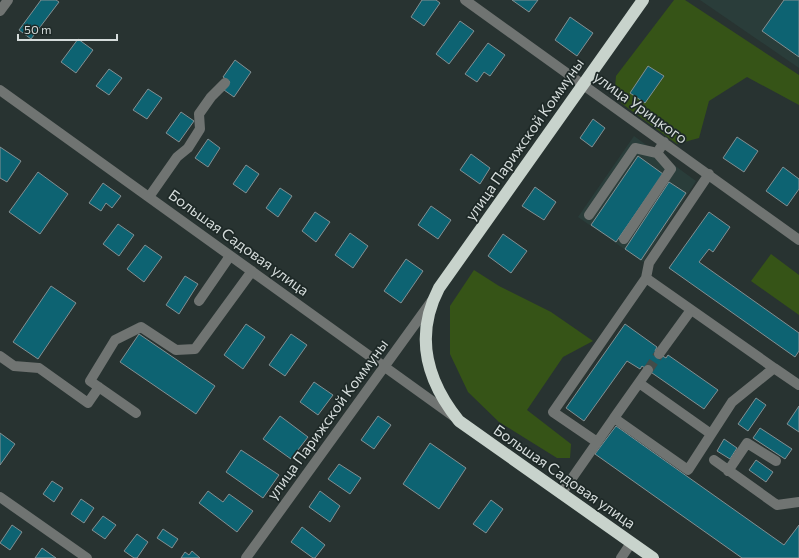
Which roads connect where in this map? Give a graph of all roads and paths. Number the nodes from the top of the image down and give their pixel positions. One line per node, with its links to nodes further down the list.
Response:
1 (465, 0): 6 (street, улица Урицкого)
2 (643, 0): 6 (highway, улица Парижской Коммуны)
3 (6, 1): 4 (street)
4 (0, 11)
5 (225, 83): 11 (street)
6 (583, 84): 8 (street, улица Урицкого); 18 (highway, улица Парижской Коммуны)
7 (0, 90): 11 (street, Большая Садовая улица)
8 (664, 142): 9 (street); 10 (street, улица Урицкого)
9 (657, 153): 12 (street); 13 (street)
10 (708, 174): 14 (street, улица Урицкого); 17 (street)
11 (149, 197): 15 (street, Большая Садовая улица)
12 (589, 215)
13 (624, 239)
14 (799, 240)
15 (230, 256): 16 (street, Большая Садовая улица); 19 (street)
16 (252, 271): 24 (street, Большая Садовая улица); 29 (street)
17 (646, 278): 20 (street); 34 (street)
18 (434, 298): 23 (highway, улица Парижской Коммуны); 24 (street, улица Парижской Коммуны)
19 (198, 301)
20 (691, 310): 21 (street); 25 (street)
21 (660, 354)
22 (0, 356): 29 (street)
23 (427, 360): 32 (highway, Большая Садовая улица)
24 (385, 367): 32 (street, Большая Садовая улица); 43 (street, улица Парижской Коммуны)
25 (774, 368): 28 (street); 33 (street)
26 (648, 370): 27 (street)
27 (639, 383): 31 (street); 33 (street)
28 (799, 385)
29 (99, 387): 30 (street)
30 (136, 414)
31 (614, 418): 33 (street); 34 (street)
32 (459, 421): 38 (highway, Большая Садовая улица)
33 (710, 434)
34 (597, 442): 38 (street)
35 (714, 460): 37 (street)
36 (776, 462): 37 (street)
37 (728, 471): 40 (street)
38 (562, 494): 41 (highway, Большая Садовая улица)
39 (0, 497): 42 (street)
40 (799, 502)
41 (631, 543): 44 (street); 45 (highway, Большая Садовая улица)
42 (87, 558)
43 (246, 558)
44 (620, 558)
45 (653, 558)

